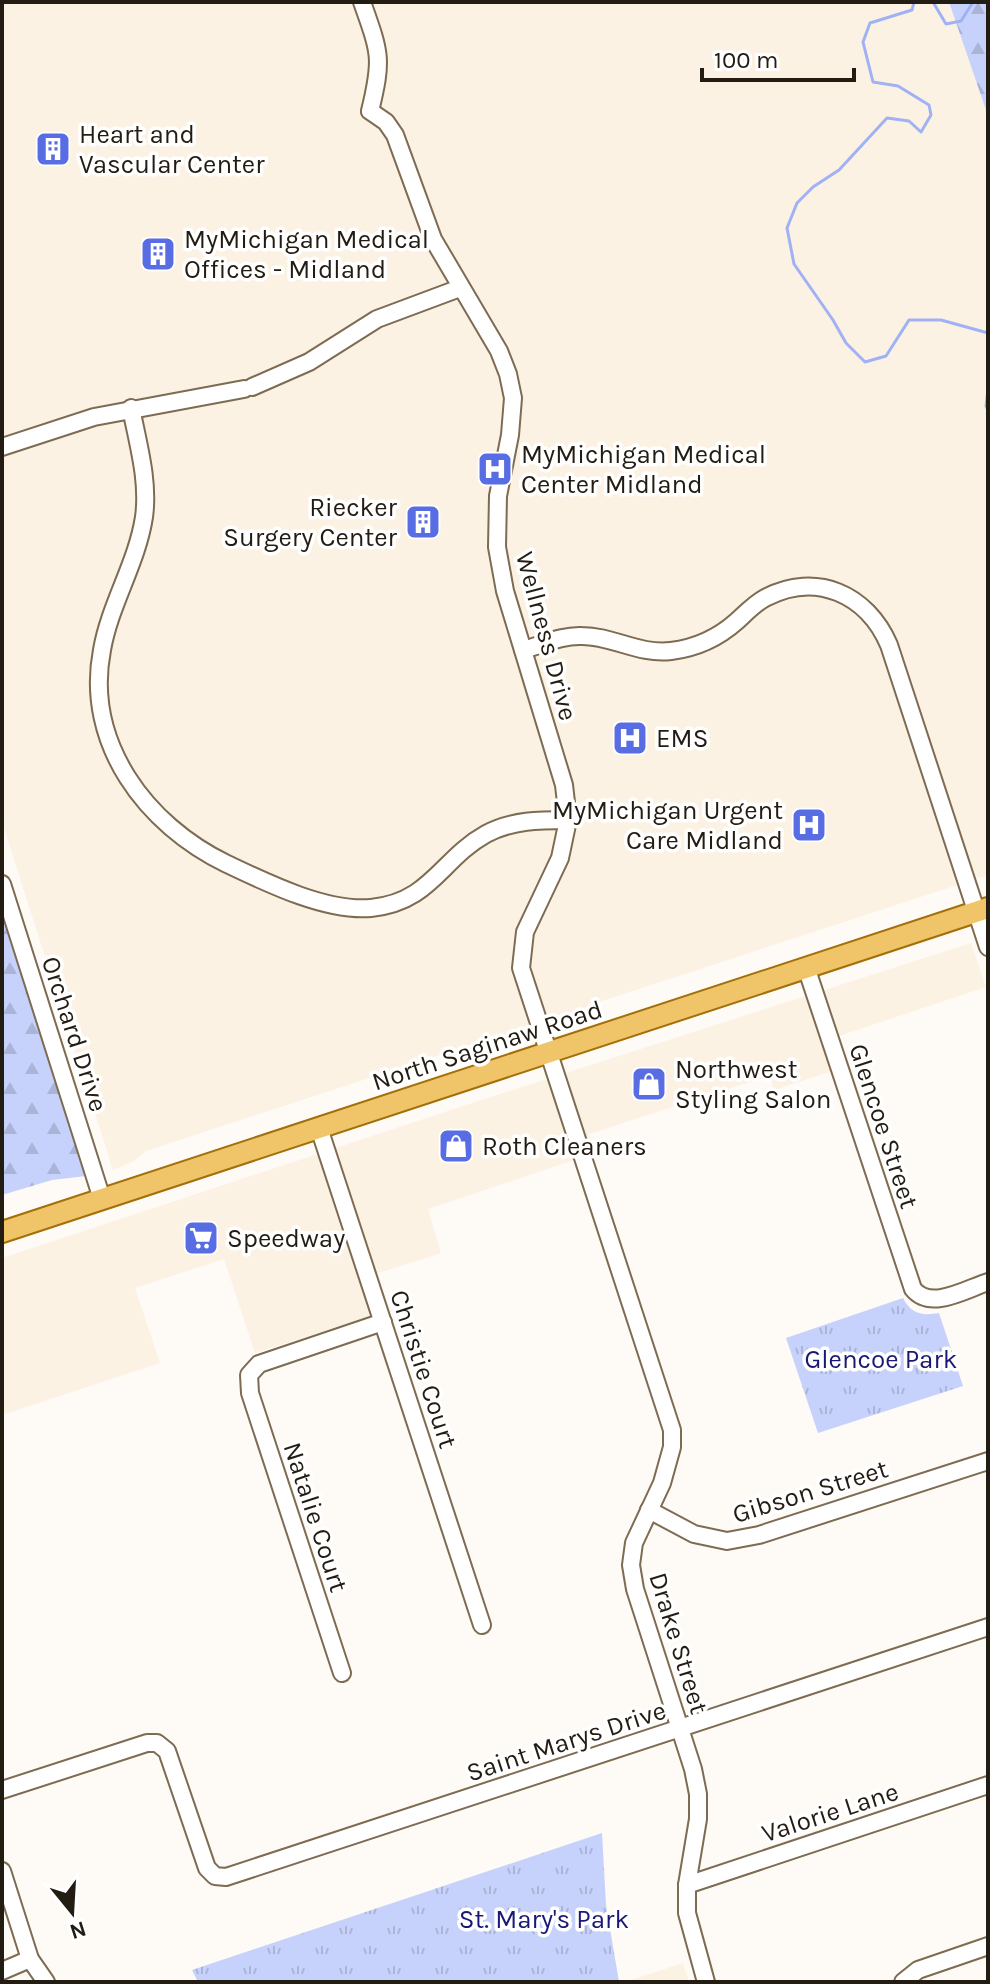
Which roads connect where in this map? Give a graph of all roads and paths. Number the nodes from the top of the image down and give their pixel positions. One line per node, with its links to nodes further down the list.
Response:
1 (362, 2): 2 (street, Wellness Drive)
2 (460, 288): 3 (street); 5 (street, Wellness Drive)
3 (131, 408): 4 (street); 6 (street)
4 (2, 447)
5 (523, 650): 6 (street, Wellness Drive); 8 (street)
6 (568, 820): 11 (street, Wellness Drive)
7 (2, 884): 13 (street, Orchard Drive)
8 (983, 909): 9 (street); 10 (main road, North Saginaw Road)
9 (988, 947)
10 (806, 967): 11 (main road, North Saginaw Road); 15 (street, Glencoe Street)
11 (547, 1053): 12 (main road, North Saginaw Road); 18 (street, Drake Street)
12 (319, 1128): 13 (main road, North Saginaw Road); 16 (street, Christie Court)
13 (102, 1199): 14 (main road, North Saginaw Road)
14 (2, 1232)
15 (988, 1282)
16 (383, 1322): 19 (street, Christie Court); 21 (street, Natalie Court)
17 (988, 1461): 18 (street, Gibson Street)
18 (649, 1510): 22 (street, Drake Street)
19 (482, 1625)
20 (988, 1627): 22 (street, Saint Marys Drive)
21 (342, 1673)
22 (681, 1729): 24 (street, Saint Marys Drive); 26 (street, Drake Street)
23 (988, 1785): 26 (street, Valorie Lane)
24 (2, 1790)
25 (2, 1871): 28 (street)
26 (687, 1885): 31 (street, Drake Street)
27 (988, 1946): 32 (street)
28 (30, 1959): 29 (street); 30 (street)
29 (2, 1971)
30 (46, 1982)
31 (706, 1982)
32 (903, 1982)

